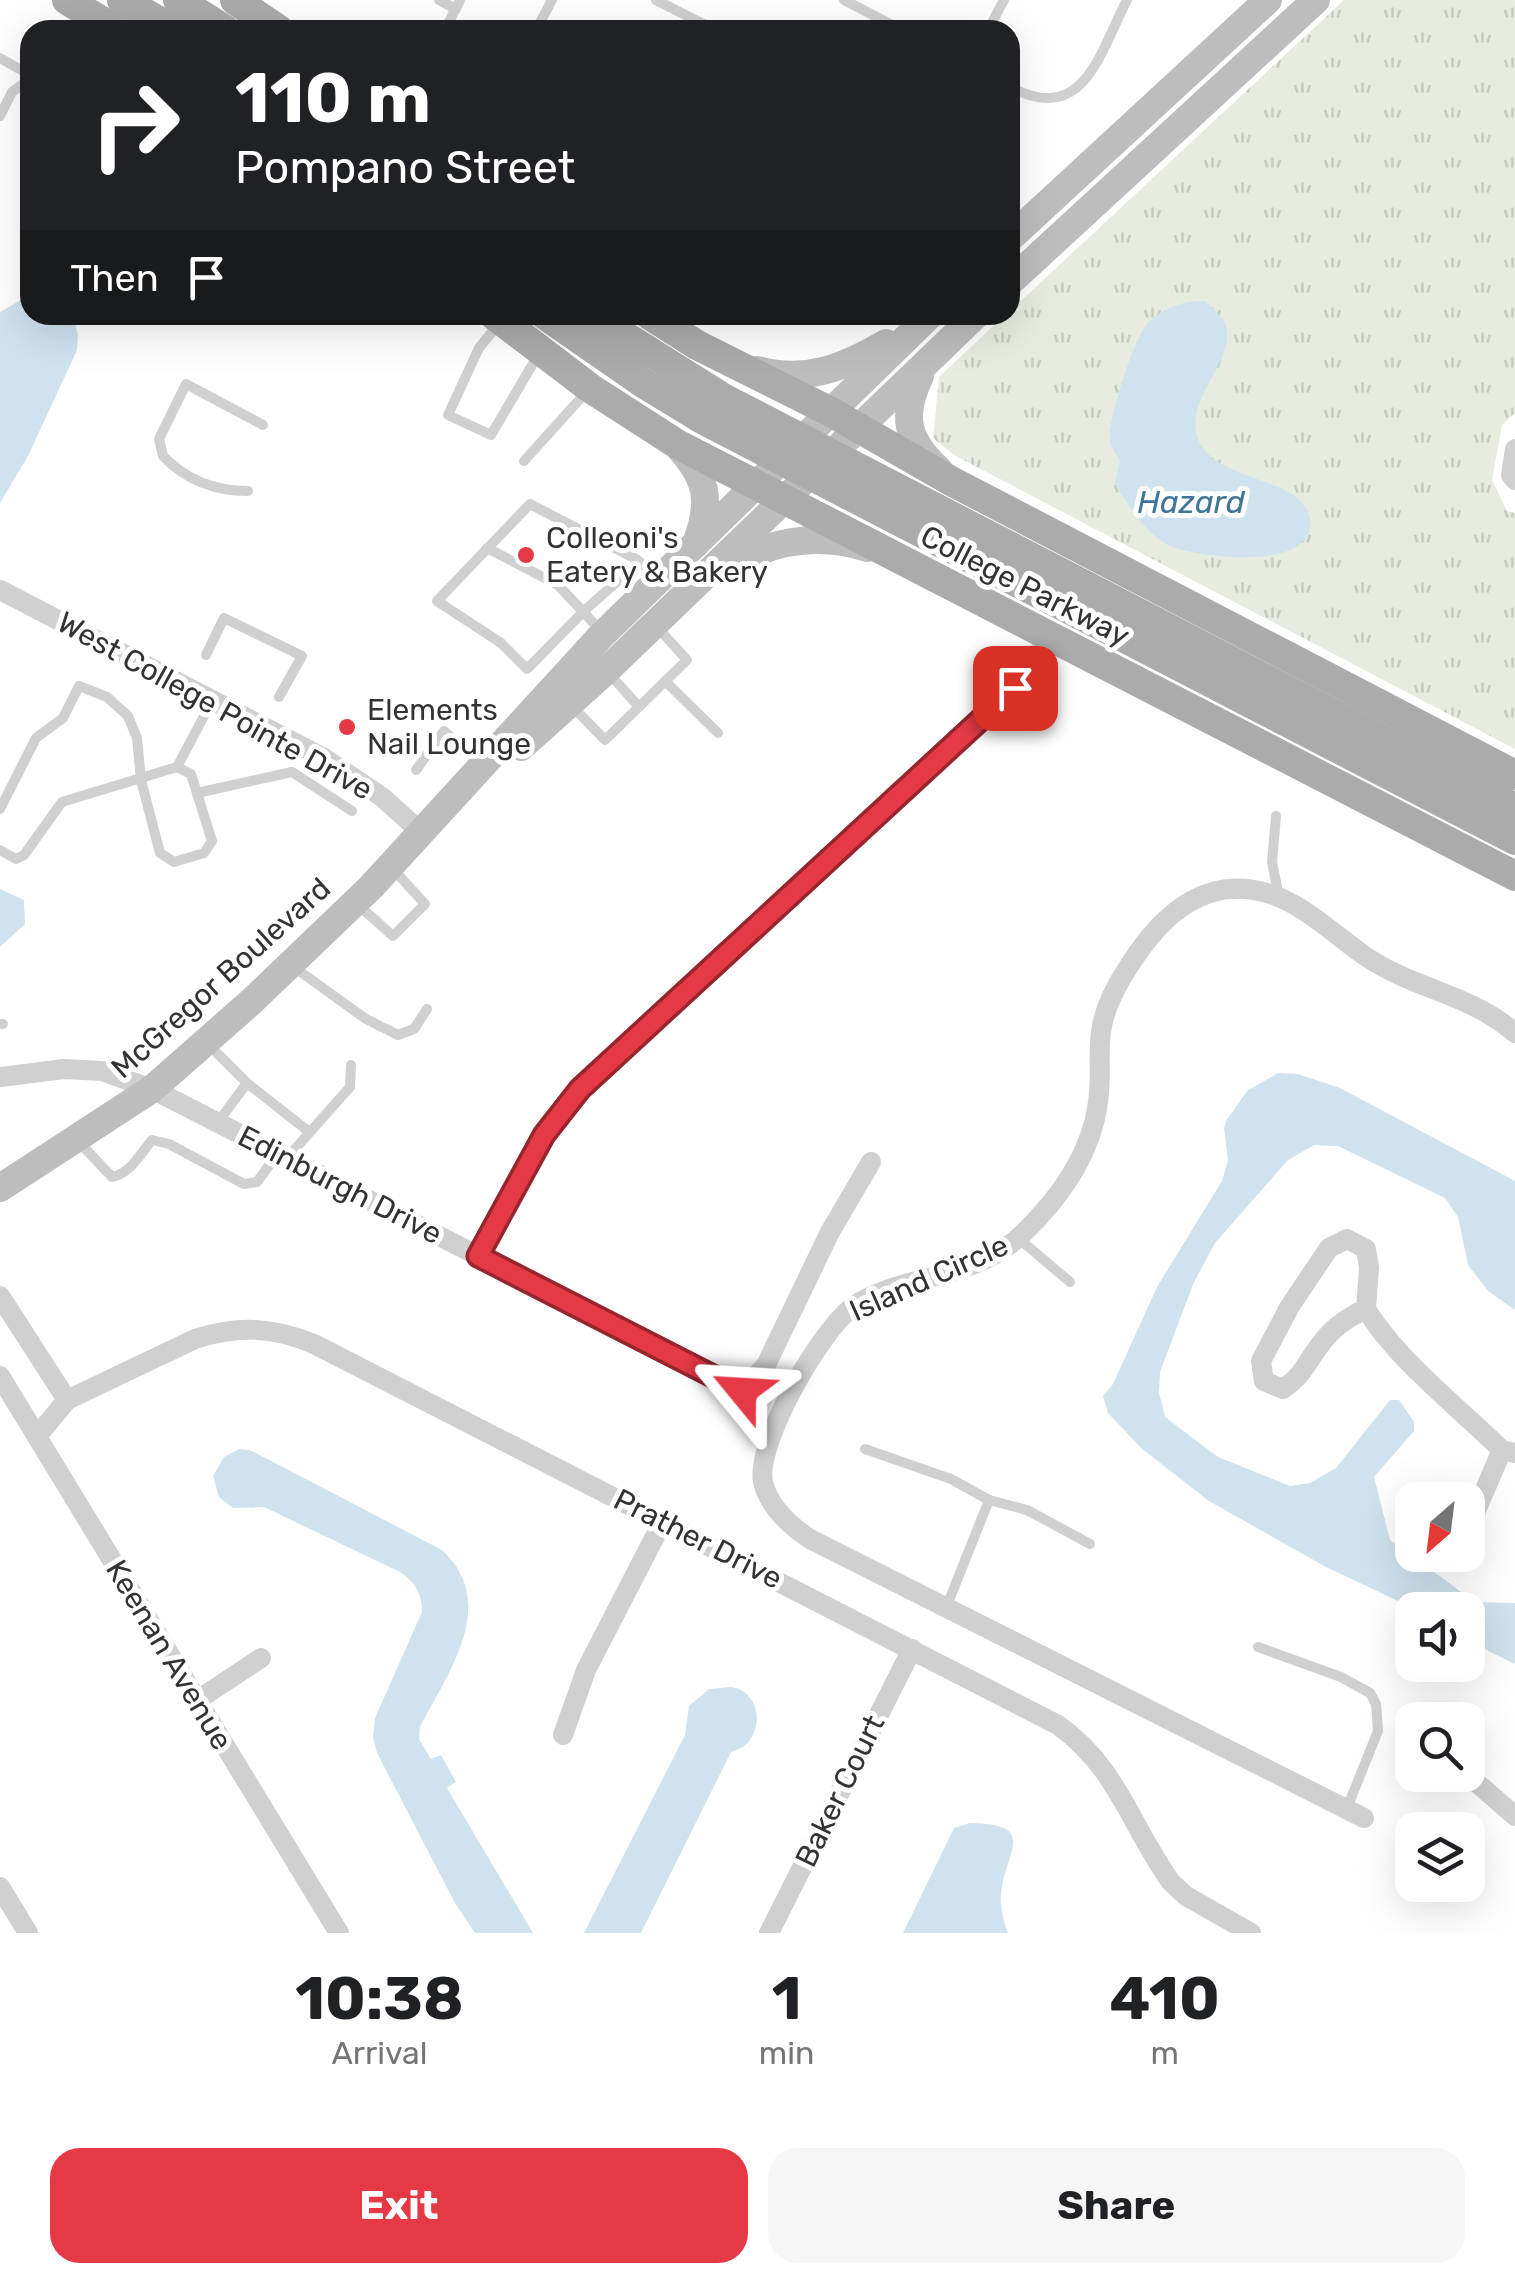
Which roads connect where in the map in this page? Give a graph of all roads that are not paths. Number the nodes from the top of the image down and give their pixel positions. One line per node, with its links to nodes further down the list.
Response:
1 (67, 0): 12 (main road)
2 (122, 0): 13 (main road)
3 (178, 0): 14 (main road)
4 (235, 0): 15 (main road)
5 (439, 0): 11 (lane)
6 (656, 0): 16 (lane)
7 (844, 0): 17 (lane)
8 (1126, 0): 19 (lane)
9 (1268, 0): 21 (main road)
10 (1316, 0): 22 (main road)
11 (458, 4)
12 (100, 20)
13 (157, 20)
14 (209, 20)
15 (265, 20)
16 (695, 20)
17 (883, 20)
18 (20, 85): 20 (lane)
19 (1020, 91)
20 (0, 116)
21 (1020, 229)
22 (1020, 273)
23 (493, 325): 31 (lane)
24 (506, 325): 31 (main road)
25 (559, 325): 83 (main road, College Parkway, bridge)
26 (607, 325): 78 (main road, College Parkway, bridge)
27 (667, 325): 32 (main road)
28 (916, 325): 32 (main road)
29 (920, 325): 35 (main road)
30 (966, 325): 33 (main road)
31 (540, 353): 34 (main road)
32 (723, 359): 35 (main road); 38 (main road); 42 (main road)
33 (925, 365): 37 (main road); 44 (main road)
34 (590, 388): 38 (main road); 40 (lane)
35 (830, 412): 37 (main road); 42 (main road)
36 (263, 425): 46 (lane)
37 (861, 428): 41 (main road); 42 (main road)
38 (665, 437): 42 (main road); 45 (main road); 47 (main road)
39 (1515, 448): 43 (street)
40 (524, 461)
41 (916, 461): 42 (main road); 44 (main road)
42 (804, 462): 45 (main road); 49 (main road); 51 (main road, McGregor Boulevard)
43 (1515, 480)
44 (951, 481): 49 (main road); 59 (main road)
45 (755, 485): 47 (main road, McGregor Boulevard)
46 (248, 491)
47 (696, 543): 50 (main road, McGregor Boulevard)
48 (487, 548): 50 (lane); 53 (lane); 58 (lane)
49 (906, 562): 51 (main road); 56 (main road)
50 (649, 570): 53 (lane); 55 (main road, McGregor Boulevard)
51 (691, 588): 54 (main road, McGregor Boulevard)
52 (0, 590): 66 (street, West College Pointe Drive)
53 (584, 611): 55 (lane); 58 (lane)
54 (654, 624): 60 (main road, McGregor Boulevard); 61 (lane)
55 (604, 634): 62 (main road, McGregor Boulevard)
56 (1048, 635): 70 (main road); 104 (street)
57 (206, 655): 64 (lane)
58 (538, 658): 62 (lane)
59 (1290, 658): 63 (main road); 65 (main road)
60 (607, 671): 62 (main road, McGregor Boulevard); 67 (lane)
61 (666, 681): 67 (lane); 68 (lane)
62 (565, 692): 67 (lane); 71 (main road, McGregor Boulevard); 82 (main road, McGregor Boulevard)
63 (1358, 693): 65 (main road); 75 (main road)
64 (279, 697)
65 (1315, 698): 69 (main road)
66 (212, 701): 72 (lane); 82 (street, West College Pointe Drive)
67 (639, 707)
68 (718, 733)
69 (1295, 734): 70 (main road); 74 (main road)
70 (1246, 738): 74 (main road)
71 (484, 764): 73 (lane); 82 (main road, McGregor Boulevard)
72 (177, 767): 76 (lane); 77 (lane)
73 (416, 770)
74 (1316, 773): 86 (main road)
75 (1515, 774)
76 (140, 780): 77 (lane); 79 (lane); 84 (lane)
77 (197, 793): 80 (lane)
78 (1515, 808)
79 (0, 809)
80 (352, 811)
81 (1276, 816): 87 (lane)
82 (422, 833): 85 (main road, McGregor Boulevard)
83 (1515, 840)
84 (0, 850)
85 (390, 866): 88 (main road, McGregor Boulevard); 88 (lane)
86 (1515, 876)
87 (1280, 898): 91 (street, Island Circle); 103 (street, Island Circle)
88 (355, 902): 89 (main road, McGregor Boulevard)
89 (290, 964): 90 (lane); 92 (main road, McGregor Boulevard)
90 (427, 1009)
91 (1515, 1033)
92 (207, 1043): 95 (lane); 96 (main road, McGregor Boulevard)
93 (352, 1064): 98 (lane)
94 (0, 1077): 96 (street, Edinburgh Drive)
95 (247, 1083): 97 (lane); 98 (lane)
96 (152, 1089): 97 (street, Edinburgh Drive); 99 (main road, McGregor Boulevard)
97 (218, 1122): 100 (street, Edinburgh Drive)
98 (308, 1131): 100 (lane)
99 (77, 1140): 100 (lane); 102 (main road, McGregor Boulevard)
100 (282, 1155): 104 (street, Edinburgh Drive)
101 (870, 1162): 104 (street, Edinburgh Drive)
102 (0, 1188)
103 (1018, 1238): 105 (lane); 117 (street, Island Circle)
104 (478, 1256)
105 (1070, 1282)
106 (0, 1296): 109 (street)
107 (1366, 1308): 107 (street); 112 (street)
108 (0, 1376): 110 (street, Keenan Avenue)
109 (67, 1400): 110 (street, Prather Drive); 115 (street, Prather Drive)
110 (38, 1435): 121 (street, Keenan Avenue)
111 (866, 1449): 114 (lane)
112 (1508, 1452): 113 (street)
113 (1485, 1495)
114 (989, 1500): 116 (lane); 117 (lane)
115 (663, 1521): 119 (street, Prather Drive); 122 (street)
116 (1090, 1544)
117 (946, 1609): 124 (street, Island Circle)
118 (1258, 1646): 124 (lane)
119 (912, 1649): 129 (street, Baker Court); 130 (street, Prather Drive)
120 (261, 1658): 121 (street)
121 (196, 1701): 128 (street, Keenan Avenue)
122 (563, 1735)
123 (1485, 1789): 125 (street)
124 (1355, 1813)
125 (1515, 1816)
126 (0, 1888): 127 (street)
127 (28, 1933)
128 (339, 1933)
129 (769, 1933)
130 (1250, 1933)

